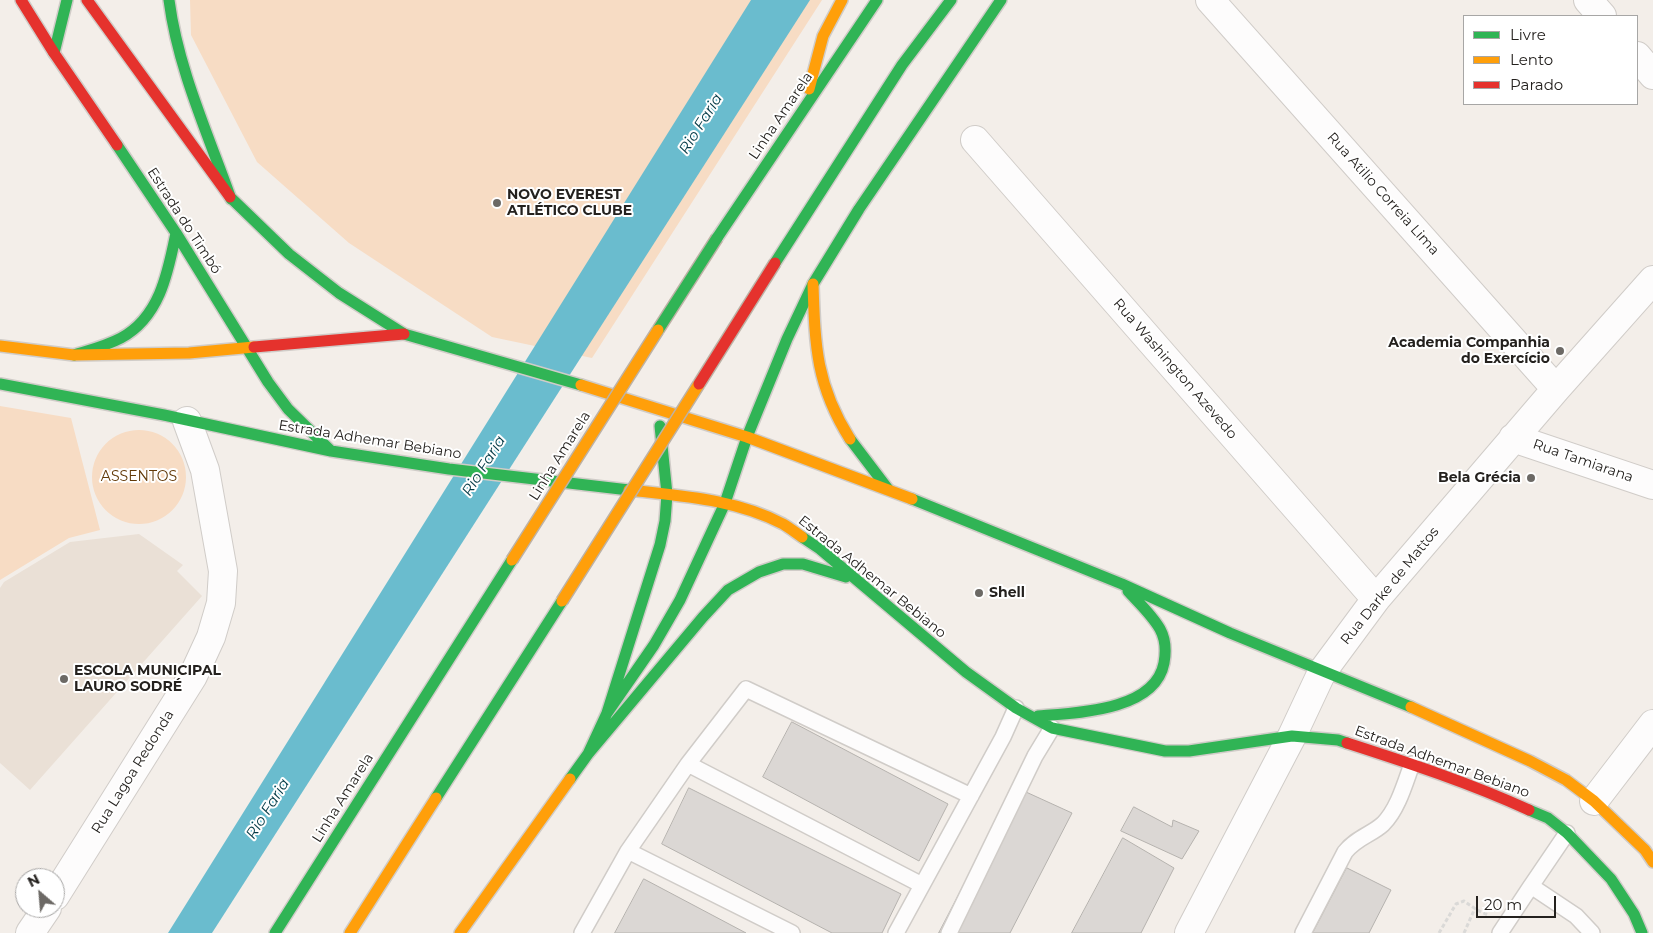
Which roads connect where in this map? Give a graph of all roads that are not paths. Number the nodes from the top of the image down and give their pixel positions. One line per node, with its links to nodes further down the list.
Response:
1 (21, 0): 12 (main road, Estrada do Timbó)
2 (67, 0): 12 (main road)
3 (87, 0): 17 (main road)
4 (170, 0): 17 (main road)
5 (842, 0): 15 (main road)
6 (877, 0): 15 (main road, Linha Amarela)
7 (950, 0): 63 (main road, bridge)
8 (1001, 0): 20 (main road)
9 (1210, 0): 26 (street, Rua Atilio Correia Lima)
10 (1588, 0): 11 (street)
11 (1601, 15)
12 (54, 53): 18 (main road, Estrada do Timbó)
13 (1638, 57): 14 (street)
14 (1653, 75)
15 (802, 112): 62 (main road, Linha Amarela, bridge)
16 (975, 140): 40 (street, Rua Washington Azevedo)
17 (231, 199): 21 (main road)
18 (176, 233): 23 (main road, Estrada do Timbó); 24 (main road)
19 (1653, 280): 26 (street, Rua Darke de Mattos)
20 (813, 284): 30 (main road); 35 (main road)
21 (404, 334): 23 (main road); 27 (main road)
22 (0, 346): 24 (main road)
23 (247, 347): 24 (main road); 32 (main road, Estrada do Timbó)
24 (74, 356)
25 (0, 384): 28 (main road, Estrada Adhemar Bebiano)
26 (1556, 389): 31 (street, Rua Darke de Mattos)
27 (658, 409): 30 (main road); 36 (main road)
28 (187, 420): 29 (main road, Estrada Adhemar Bebiano); 33 (street, Rua Lagoa Redonda)
29 (221, 428): 32 (main road, Estrada Adhemar Bebiano); 33 (street)
30 (748, 437): 35 (main road); 37 (main road)
31 (1513, 438): 34 (street, Rua Tamiarana); 40 (street, Rua Darke de Mattos)
32 (331, 451): 36 (main road, Estrada Adhemar Bebiano)
33 (205, 470): 56 (street, Rua Lagoa Redonda)
34 (1653, 485)
35 (888, 489): 39 (main road)
36 (667, 494): 37 (main road, Estrada Adhemar Bebiano); 43 (main road)
37 (725, 503): 38 (main road, Estrada Adhemar Bebiano); 43 (main road)
38 (857, 580): 42 (main road, Estrada Adhemar Bebiano); 48 (main road)
39 (1122, 584): 41 (main road); 44 (main road)
40 (1376, 599): 41 (street, Rua Darke de Mattos)
41 (1322, 672): 47 (street, Rua Darke de Mattos); 52 (main road)
42 (1016, 708): 44 (main road, Estrada Adhemar Bebiano); 51 (lane)
43 (606, 713): 48 (main road)
44 (1031, 716): 46 (main road, Estrada Adhemar Bebiano)
45 (1653, 724): 52 (street)
46 (1052, 728): 47 (main road, Estrada Adhemar Bebiano); 68 (lane)
47 (1292, 736): 50 (main road, Estrada Adhemar Bebiano); 69 (street, Rua Darke de Mattos)
48 (588, 754): 64 (main road)
49 (688, 764): 51 (lane); 54 (lane); 57 (lane)
50 (1412, 764): 53 (main road, Estrada Adhemar Bebiano); 70 (lane)
51 (971, 796): 57 (lane)
52 (1594, 801): 55 (main road)
53 (1567, 833): 58 (lane); 72 (main road, Estrada Adhemar Bebiano)
54 (628, 852): 65 (lane); 66 (lane)
55 (1653, 862)
56 (65, 880)
57 (922, 885): 67 (lane)
58 (1531, 886): 60 (lane); 71 (lane)
59 (40, 918): 61 (street)
60 (1503, 928)
61 (30, 933)
62 (275, 933)
63 (350, 933)
64 (460, 933)
65 (582, 933)
66 (792, 933)
67 (896, 933)
68 (949, 933)
69 (1189, 933)
70 (1303, 933)
71 (1592, 933)
72 (1642, 933)

